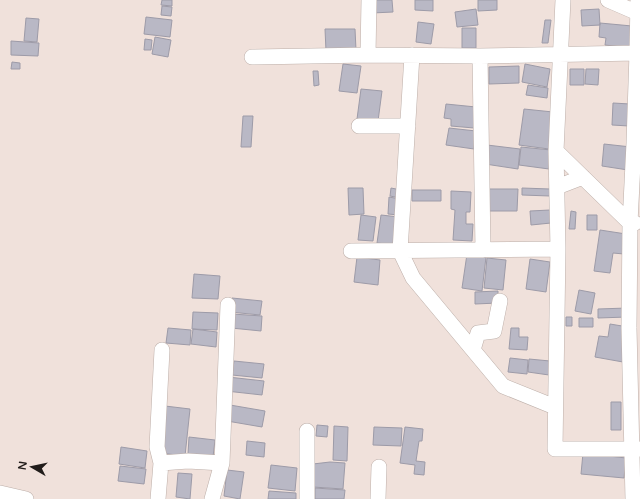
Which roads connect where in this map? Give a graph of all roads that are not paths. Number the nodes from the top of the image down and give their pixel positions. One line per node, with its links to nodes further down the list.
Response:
1 (369, 0): 7 (street)
2 (564, 0): 6 (street)
3 (608, 0): 4 (street)
4 (638, 6): 5 (street)
5 (638, 53): 6 (street); 13 (street)
6 (562, 54): 9 (street); 14 (street)
7 (368, 55): 8 (street); 10 (street)
8 (412, 55): 9 (street); 12 (street)
9 (480, 56): 19 (street)
10 (252, 57)
11 (359, 126): 12 (street)
12 (408, 126): 21 (street)
13 (637, 143): 17 (street)
14 (556, 151): 15 (street); 16 (street)
15 (582, 177): 16 (street); 17 (street)
16 (557, 187): 18 (street)
17 (635, 222): 22 (street)
18 (558, 249): 19 (street); 28 (street)
19 (483, 250): 21 (street)
20 (351, 251): 21 (street)
21 (400, 251): 26 (street)
22 (635, 298): 27 (street)
23 (500, 301): 26 (street)
24 (228, 305): 31 (street)
25 (162, 350): 32 (street)
26 (473, 350): 28 (street)
27 (635, 374): 30 (street)
28 (555, 407): 30 (street)
29 (307, 431): 38 (street)
30 (636, 449): 40 (street)
31 (222, 462): 32 (street); 37 (street)
32 (161, 463): 36 (street)
33 (379, 467): 39 (street)
34 (0, 493): 35 (street)
35 (26, 499)
36 (158, 499)
37 (212, 499)
38 (307, 499)
39 (378, 499)
40 (633, 499)

